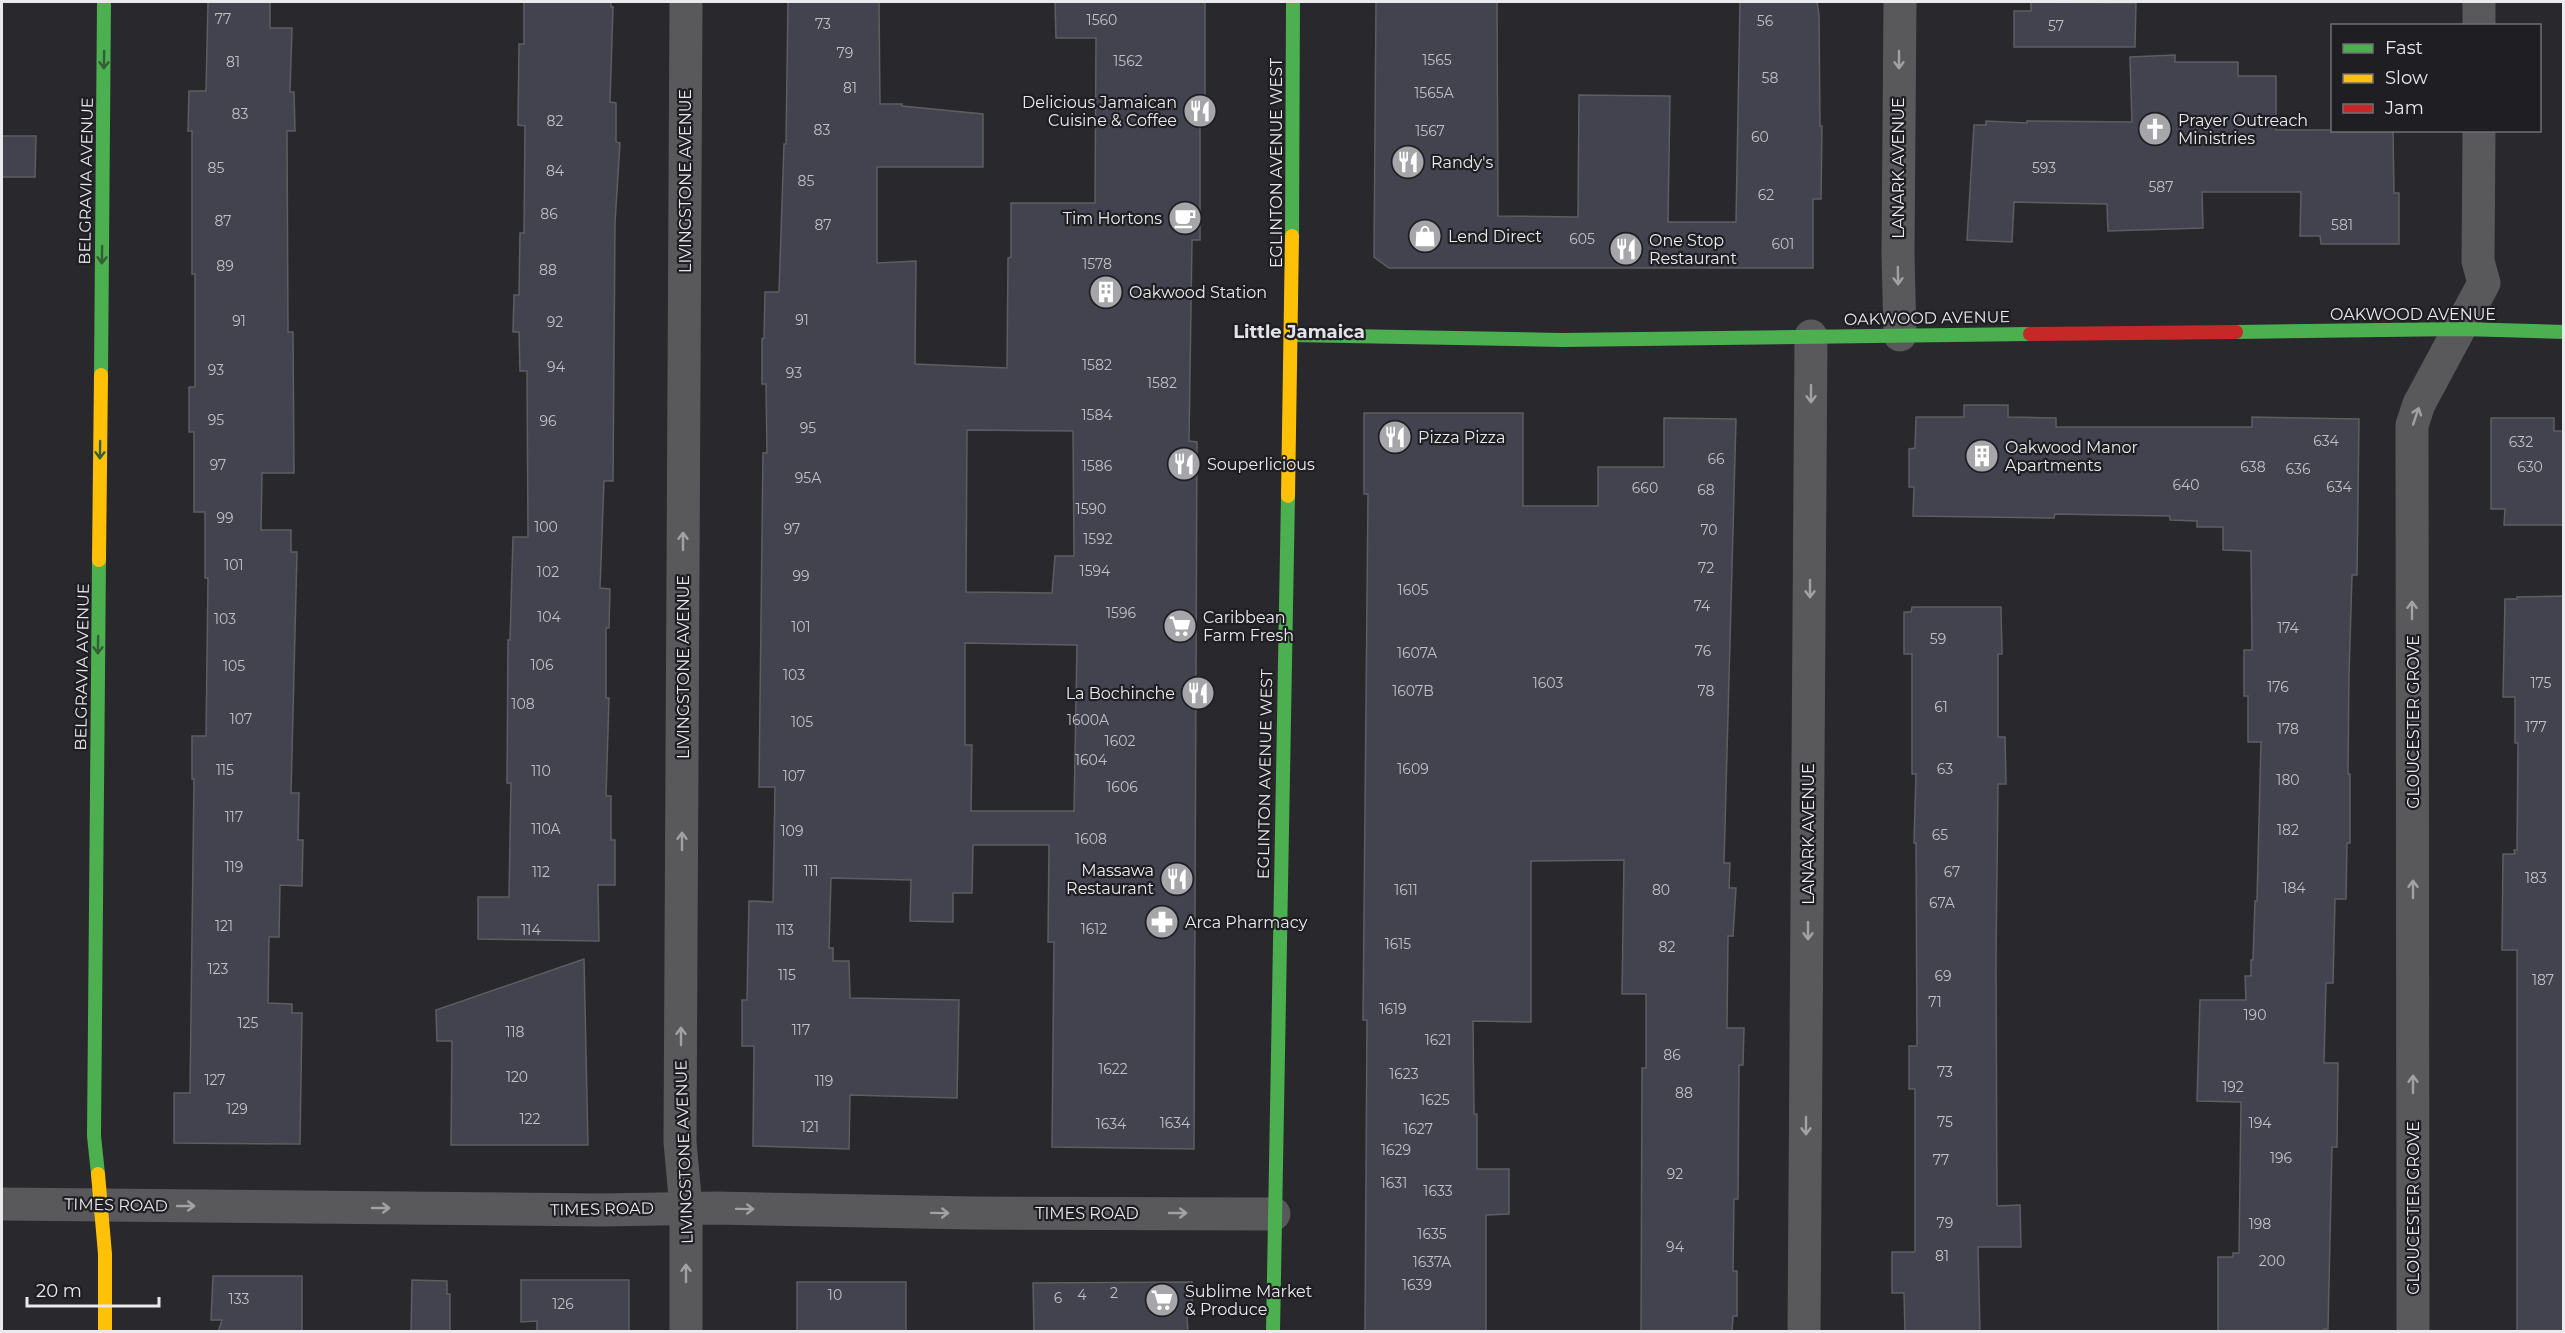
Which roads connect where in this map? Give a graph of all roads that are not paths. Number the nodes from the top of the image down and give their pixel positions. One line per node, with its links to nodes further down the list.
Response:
1 (104, 2): 14 (street, BELGRAVIA AVENUE, one-way to 14)
2 (686, 2): 15 (street, LIVINGSTONE AVENUE, one-way to 2)
3 (1293, 2): 10 (street, EGLINTON AVENUE WEST)
4 (1900, 2): 11 (street, LANARK AVENUE, one-way to 11)
5 (2479, 2): 6 (street)
6 (2479, 24)
7 (2479, 132): 8 (street, GLOUCESTER GROVE)
8 (2461, 329): 9 (street, OAKWOOD AVENUE); 11 (street, OAKWOOD AVENUE); 21 (street, GLOUCESTER GROVE, one-way to 8)
9 (2564, 332)
10 (1292, 335): 12 (street, OAKWOOD AVENUE); 16 (street, EGLINTON AVENUE WEST)
11 (1900, 335): 12 (street, OAKWOOD AVENUE)
12 (1811, 336): 20 (street, LANARK AVENUE, one-way to 20)
13 (2, 1204): 14 (street, TIMES ROAD)
14 (99, 1206): 15 (street, TIMES ROAD, one-way to 15); 17 (street, BELGRAVIA AVENUE)
15 (686, 1208): 16 (street, TIMES ROAD, one-way to 16); 18 (street, LIVINGSTONE AVENUE, one-way to 15)
16 (1274, 1214): 19 (street, EGLINTON AVENUE WEST)
17 (105, 1332)
18 (686, 1332)
19 (1273, 1332)
20 (1804, 1332)
21 (2413, 1332)

